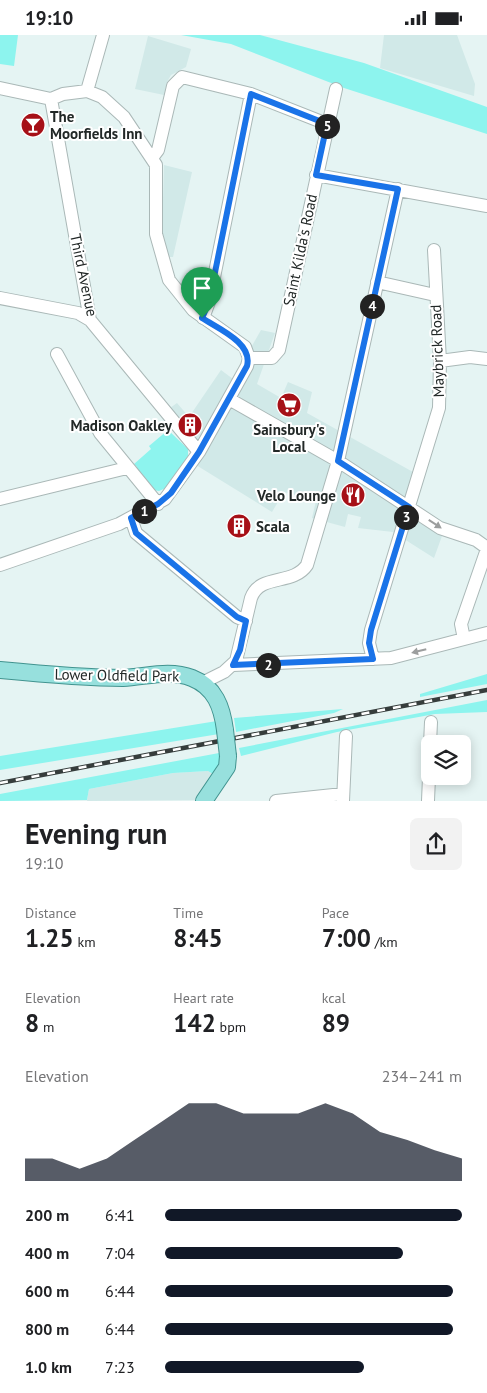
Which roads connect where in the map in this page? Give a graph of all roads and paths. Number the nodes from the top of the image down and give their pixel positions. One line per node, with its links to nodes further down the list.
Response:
1 (103, 35): 4 (street)
2 (0, 88): 6 (street)
3 (336, 89): 7 (street, Saint Kilda's Road)
4 (87, 91): 6 (street); 8 (street)
5 (251, 94): 7 (street); 8 (street); 16 (street)
6 (53, 97): 17 (street, Third Avenue)
7 (327, 124): 9 (street, Saint Kilda's Road)
8 (152, 158): 16 (street)
9 (316, 175): 10 (street); 19 (street, Saint Kilda's Road)
10 (398, 189): 11 (street); 13 (street)
11 (487, 206)
12 (434, 250): 14 (street, Maybrick Road)
13 (377, 282): 14 (street); 24 (street)
14 (435, 295): 21 (street, Maybrick Road)
15 (0, 298): 17 (street)
16 (202, 318): 19 (street)
17 (90, 320): 23 (street, Third Avenue)
18 (57, 354): 25 (street)
19 (249, 358): 22 (street)
20 (487, 359): 21 (street)
21 (440, 361): 28 (street, Maybrick Road)
22 (229, 399): 23 (street); 24 (street)
23 (199, 452): 27 (street)
24 (338, 461): 28 (street); 32 (street)
25 (127, 467): 26 (street); 27 (street)
26 (0, 499)
27 (158, 504): 29 (street)
28 (409, 507): 30 (street, one-way to 30); 35 (street, Maybrick Road)
29 (131, 518): 31 (street); 32 (street)
30 (487, 548): 34 (street)
31 (0, 565)
32 (246, 621): 36 (street)
33 (487, 633): 34 (street)
34 (464, 639): 35 (street, one-way to 35)
35 (373, 659): 36 (street)
36 (233, 665): 38 (street)
37 (0, 670): 38 (main road, Lower Oldfield Park)
38 (202, 683): 44 (main road, bridge)
39 (431, 723): 40 (street)
40 (430, 735)
41 (346, 736): 43 (street)
42 (429, 785): 46 (street)
43 (343, 797): 45 (street)
44 (204, 801)
45 (276, 801)
46 (428, 801)

